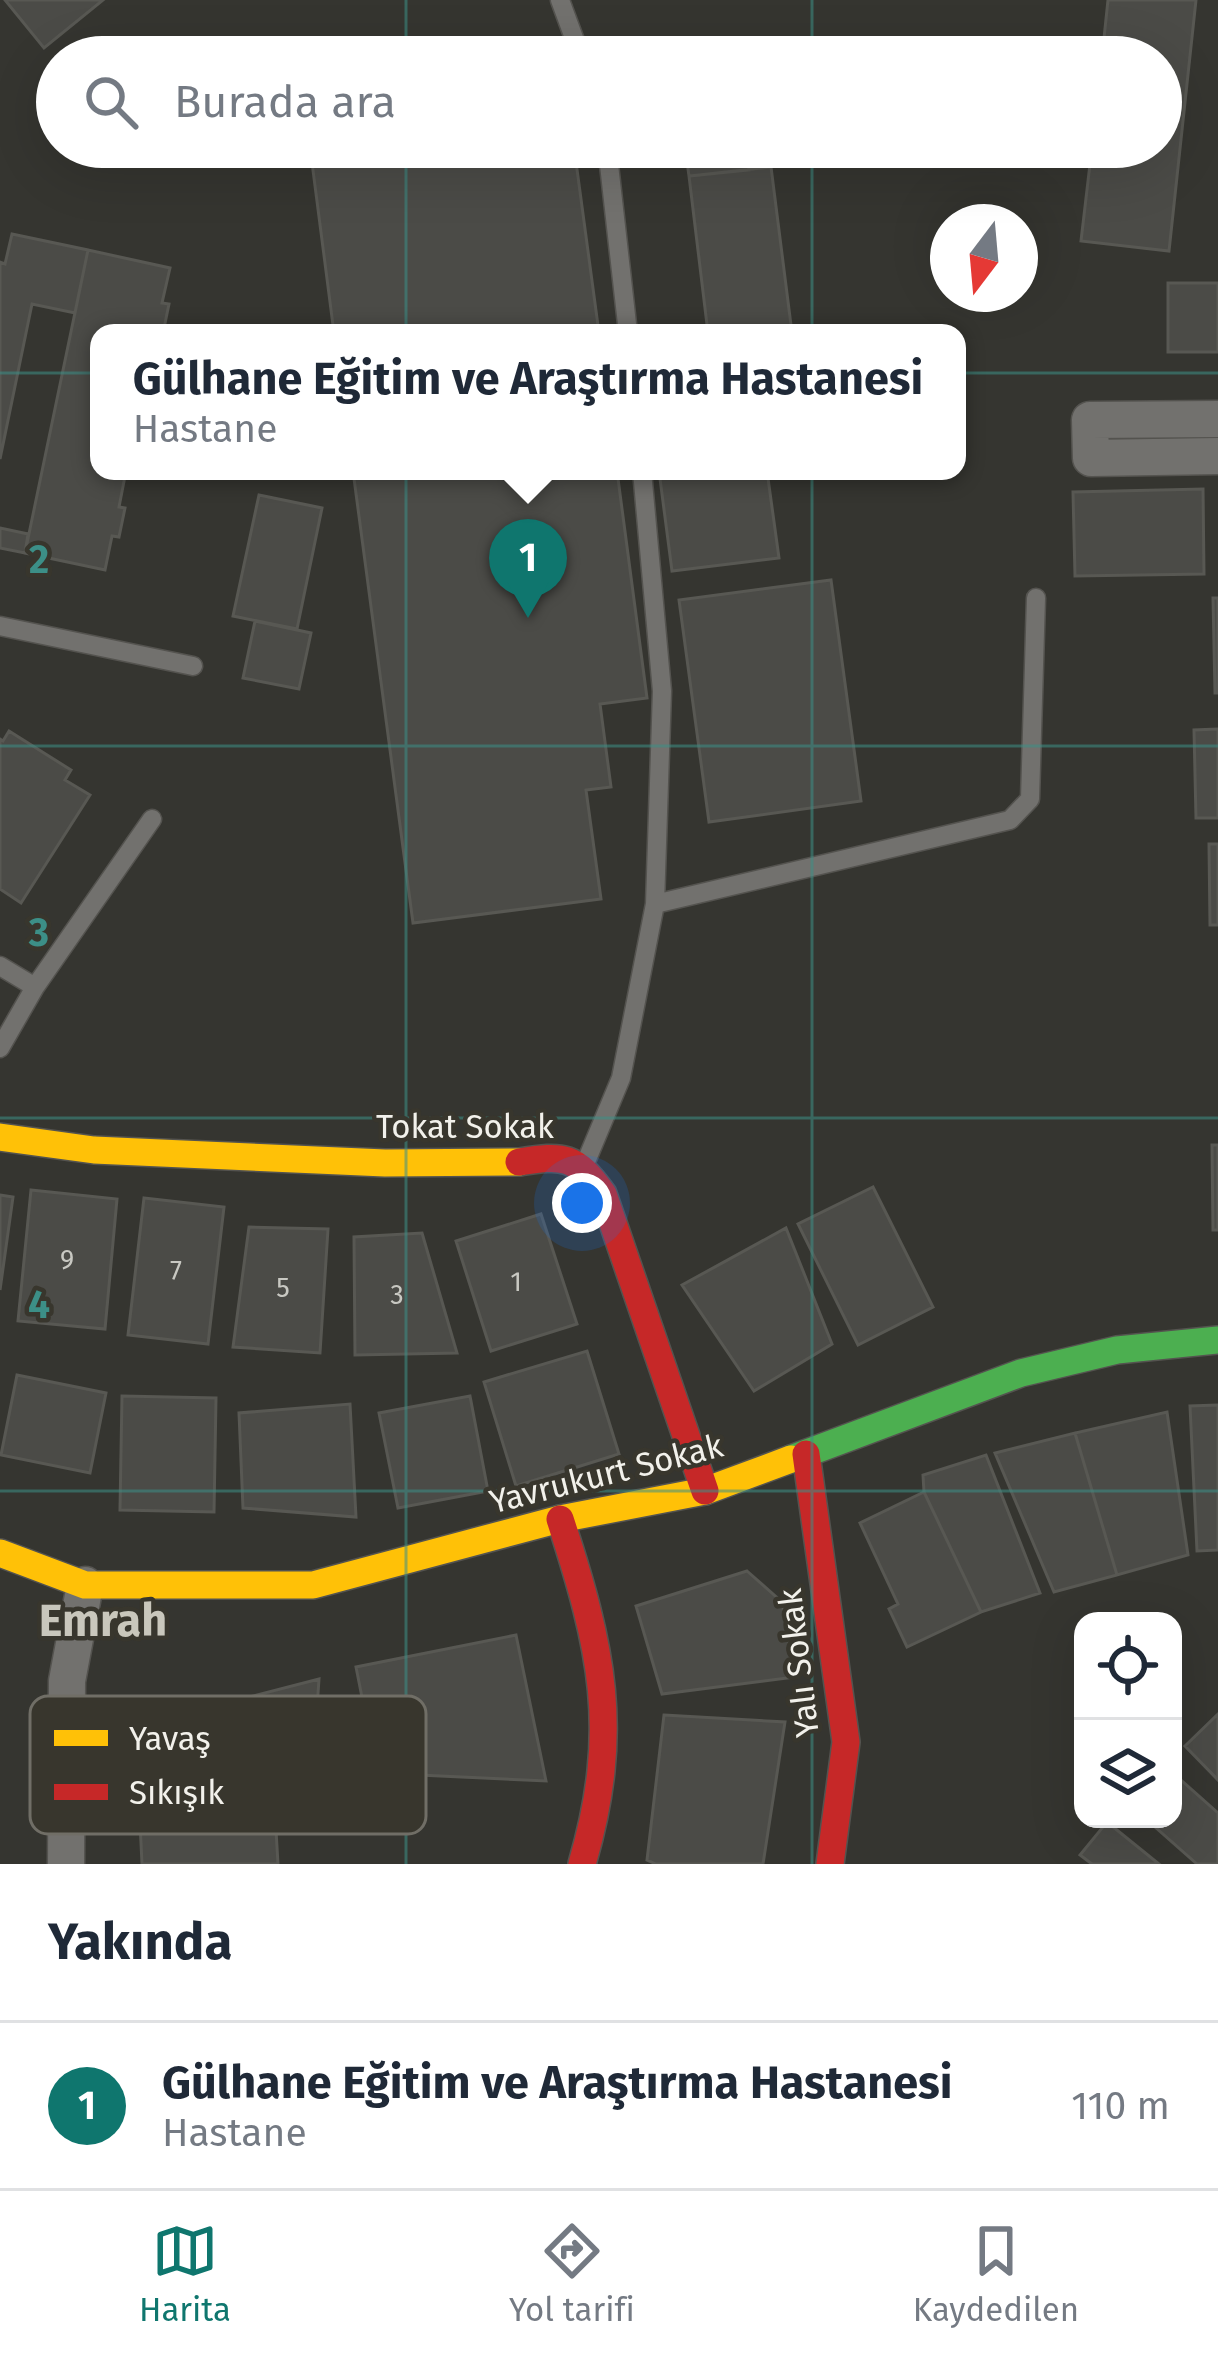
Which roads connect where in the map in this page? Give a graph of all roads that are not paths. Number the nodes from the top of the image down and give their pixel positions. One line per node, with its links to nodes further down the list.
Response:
1 (560, 0): 2 (lane)
2 (573, 36)
3 (609, 168): 4 (lane)
4 (627, 324)
5 (1218, 419): 6 (street)
6 (1218, 455)
7 (643, 480): 12 (lane)
8 (1036, 598): 12 (lane)
9 (0, 626): 10 (lane)
10 (194, 666)
11 (152, 818): 14 (lane)
12 (655, 904): 17 (lane)
13 (0, 966): 14 (lane)
14 (35, 987): 15 (lane)
15 (0, 1048)
16 (0, 1137): 17 (street, Tokat Sokak)
17 (584, 1168): 20 (street, Tokat Sokak)
18 (1218, 1340): 19 (street, Yavrukurt Sokak)
19 (806, 1454): 20 (street, Yavrukurt Sokak); 28 (street, Yalı Sokak)
20 (705, 1491): 21 (street, Yavrukurt Sokak)
21 (560, 1519): 23 (street, Yavrukurt Sokak); 27 (street)
22 (0, 1553): 23 (street, Yavrukurt Sokak)
23 (85, 1585): 24 (street)
24 (67, 1696)
25 (66, 1834): 26 (street)
26 (66, 1864)
27 (582, 1864)
28 (830, 1864)

